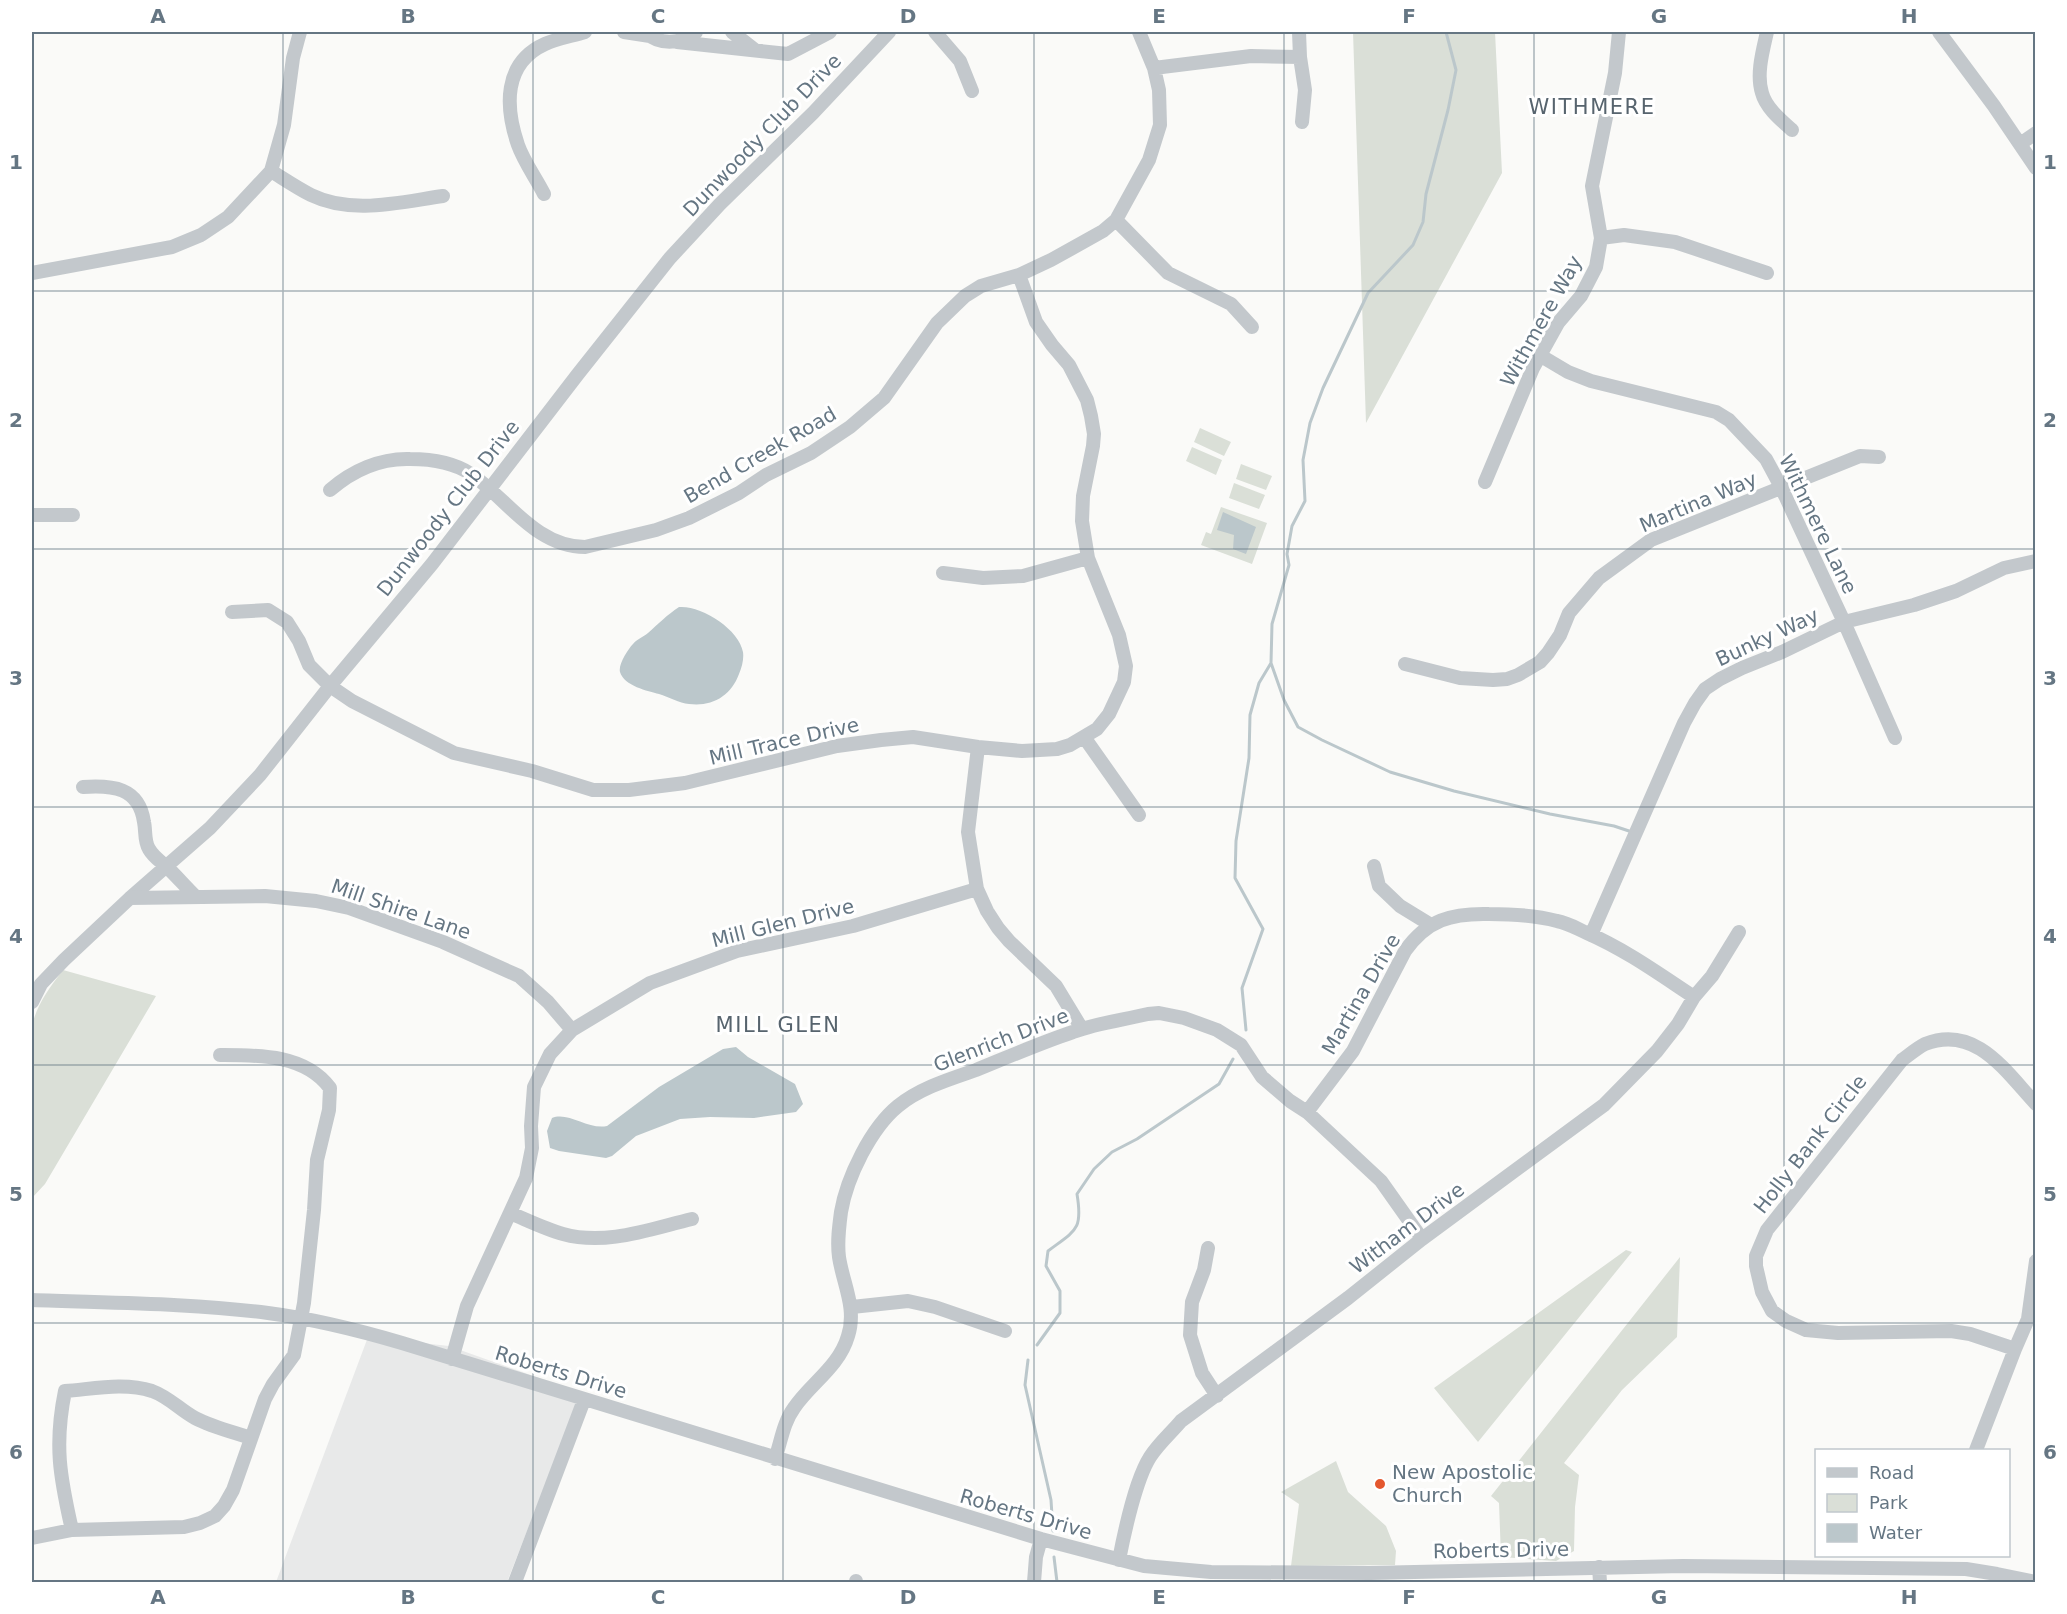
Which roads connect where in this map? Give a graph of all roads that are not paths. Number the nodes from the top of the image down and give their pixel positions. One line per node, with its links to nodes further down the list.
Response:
1 (300, 32): 25 (street)
2 (585, 32): 26 (street)
3 (624, 32): 14 (street)
4 (696, 32): 15 (street)
5 (732, 32): 16 (street)
6 (830, 32): 16 (street)
7 (889, 32): 38 (street, Dunwoody Club Drive)
8 (935, 32): 19 (street)
9 (1139, 32): 18 (street, Bend Creek Road)
10 (1299, 32): 17 (street)
11 (1618, 32): 29 (street, Withmere Way)
12 (1767, 32): 21 (street)
13 (1939, 32): 23 (street)
14 (647, 34): 15 (street)
15 (676, 42): 16 (street)
16 (755, 50)
17 (1300, 57): 18 (street); 20 (street)
18 (1154, 68): 28 (street, Bend Creek Road)
19 (972, 91)
20 (1302, 122)
21 (1792, 130)
22 (2036, 133): 23 (street)
23 (2020, 144): 24 (street)
24 (2036, 168)
25 (271, 171): 27 (street); 30 (street)
26 (544, 194)
27 (443, 196)
28 (1116, 220): 32 (street, Bend Creek Road); 33 (street)
29 (1601, 238): 31 (street); 34 (street, Withmere Way)
30 (32, 273)
31 (1767, 273)
32 (1019, 274): 38 (street, Bend Creek Road); 42 (street, Mill Trace Drive)
33 (1252, 327)
34 (1541, 356): 36 (street, Withmere Way); 37 (street, Withmere Lane)
35 (1879, 457): 37 (street, Martina Way)
36 (1485, 482)
37 (1781, 487): 46 (street, Withmere Lane); 47 (street, Martina Way)
38 (489, 488): 39 (street, Bend Creek Road); 48 (street, Dunwoody Club Drive)
39 (330, 490)
40 (32, 515): 41 (street)
41 (73, 515)
42 (1088, 558): 44 (street); 49 (street, Mill Trace Drive)
43 (2036, 561): 46 (street, Bunky Way)
44 (943, 573)
45 (232, 612): 48 (street, Mill Trace Drive)
46 (1844, 622): 50 (street, Withmere Lane); 61 (street, Bunky Way)
47 (1405, 664)
48 (330, 686): 51 (street, Mill Trace Drive); 54 (street, Dunwoody Club Drive)
49 (1084, 737): 51 (street, Mill Trace Drive); 53 (street)
50 (1895, 738)
51 (978, 747): 56 (street)
52 (83, 787): 54 (street)
53 (1139, 815)
54 (167, 866): 57 (street); 58 (street, Dunwoody Club Drive)
55 (1374, 866): 59 (street)
56 (977, 889): 64 (street); 65 (street, Mill Glen Drive)
57 (195, 896): 58 (street, Mill Shire Lane); 65 (street, Mill Shire Lane)
58 (130, 898): 63 (street, Dunwoody Club Drive)
59 (1431, 925): 61 (street, Martina Drive); 68 (street, Martina Drive)
60 (1739, 932): 62 (street, Witham Drive)
61 (1591, 935): 62 (street, Martina Drive)
62 (1694, 997): 71 (street, Witham Drive)
63 (32, 1002)
64 (1082, 1029): 68 (street, Glenrich Drive); 75 (street, Glenrich Drive)
65 (572, 1030): 69 (street, Mill Glen Drive)
66 (220, 1056): 76 (street)
67 (2036, 1104): 78 (street, Holly Bank Circle)
68 (1307, 1112): 71 (street, Glenrich Drive)
69 (510, 1213): 70 (street); 79 (street, Mill Glen Drive)
70 (692, 1219)
71 (1422, 1239): 80 (street, Witham Drive)
72 (1209, 1248): 80 (street)
73 (2036, 1261): 78 (street)
74 (32, 1300): 76 (street, Roberts Drive)
75 (852, 1307): 77 (street); 84 (street, Glenrich Drive)
76 (302, 1315): 79 (street, Roberts Drive); 82 (street)
77 (1005, 1331)
78 (2015, 1349): 83 (street)
79 (452, 1359): 81 (street, Roberts Drive)
80 (1217, 1395): 88 (street, Witham Drive)
81 (584, 1400): 84 (street, Roberts Drive); 94 (street)
82 (251, 1438): 85 (street); 85 (street)
83 (1976, 1449)
84 (775, 1459): 87 (street, Roberts Drive)
85 (72, 1530): 86 (street)
86 (32, 1538)
87 (1041, 1539): 88 (street, Roberts Drive); 95 (street)
88 (1119, 1560): 92 (street, Roberts Drive)
89 (1933, 1562): 91 (street, Roberts Drive); 93 (street, Roberts Drive)
90 (1599, 1567): 91 (street, Roberts Drive); 92 (street, Roberts Drive); 96 (street)
91 (1828, 1576)
92 (1433, 1577)
93 (2029, 1581)
94 (514, 1582)
95 (1034, 1582)
96 (1600, 1582)

